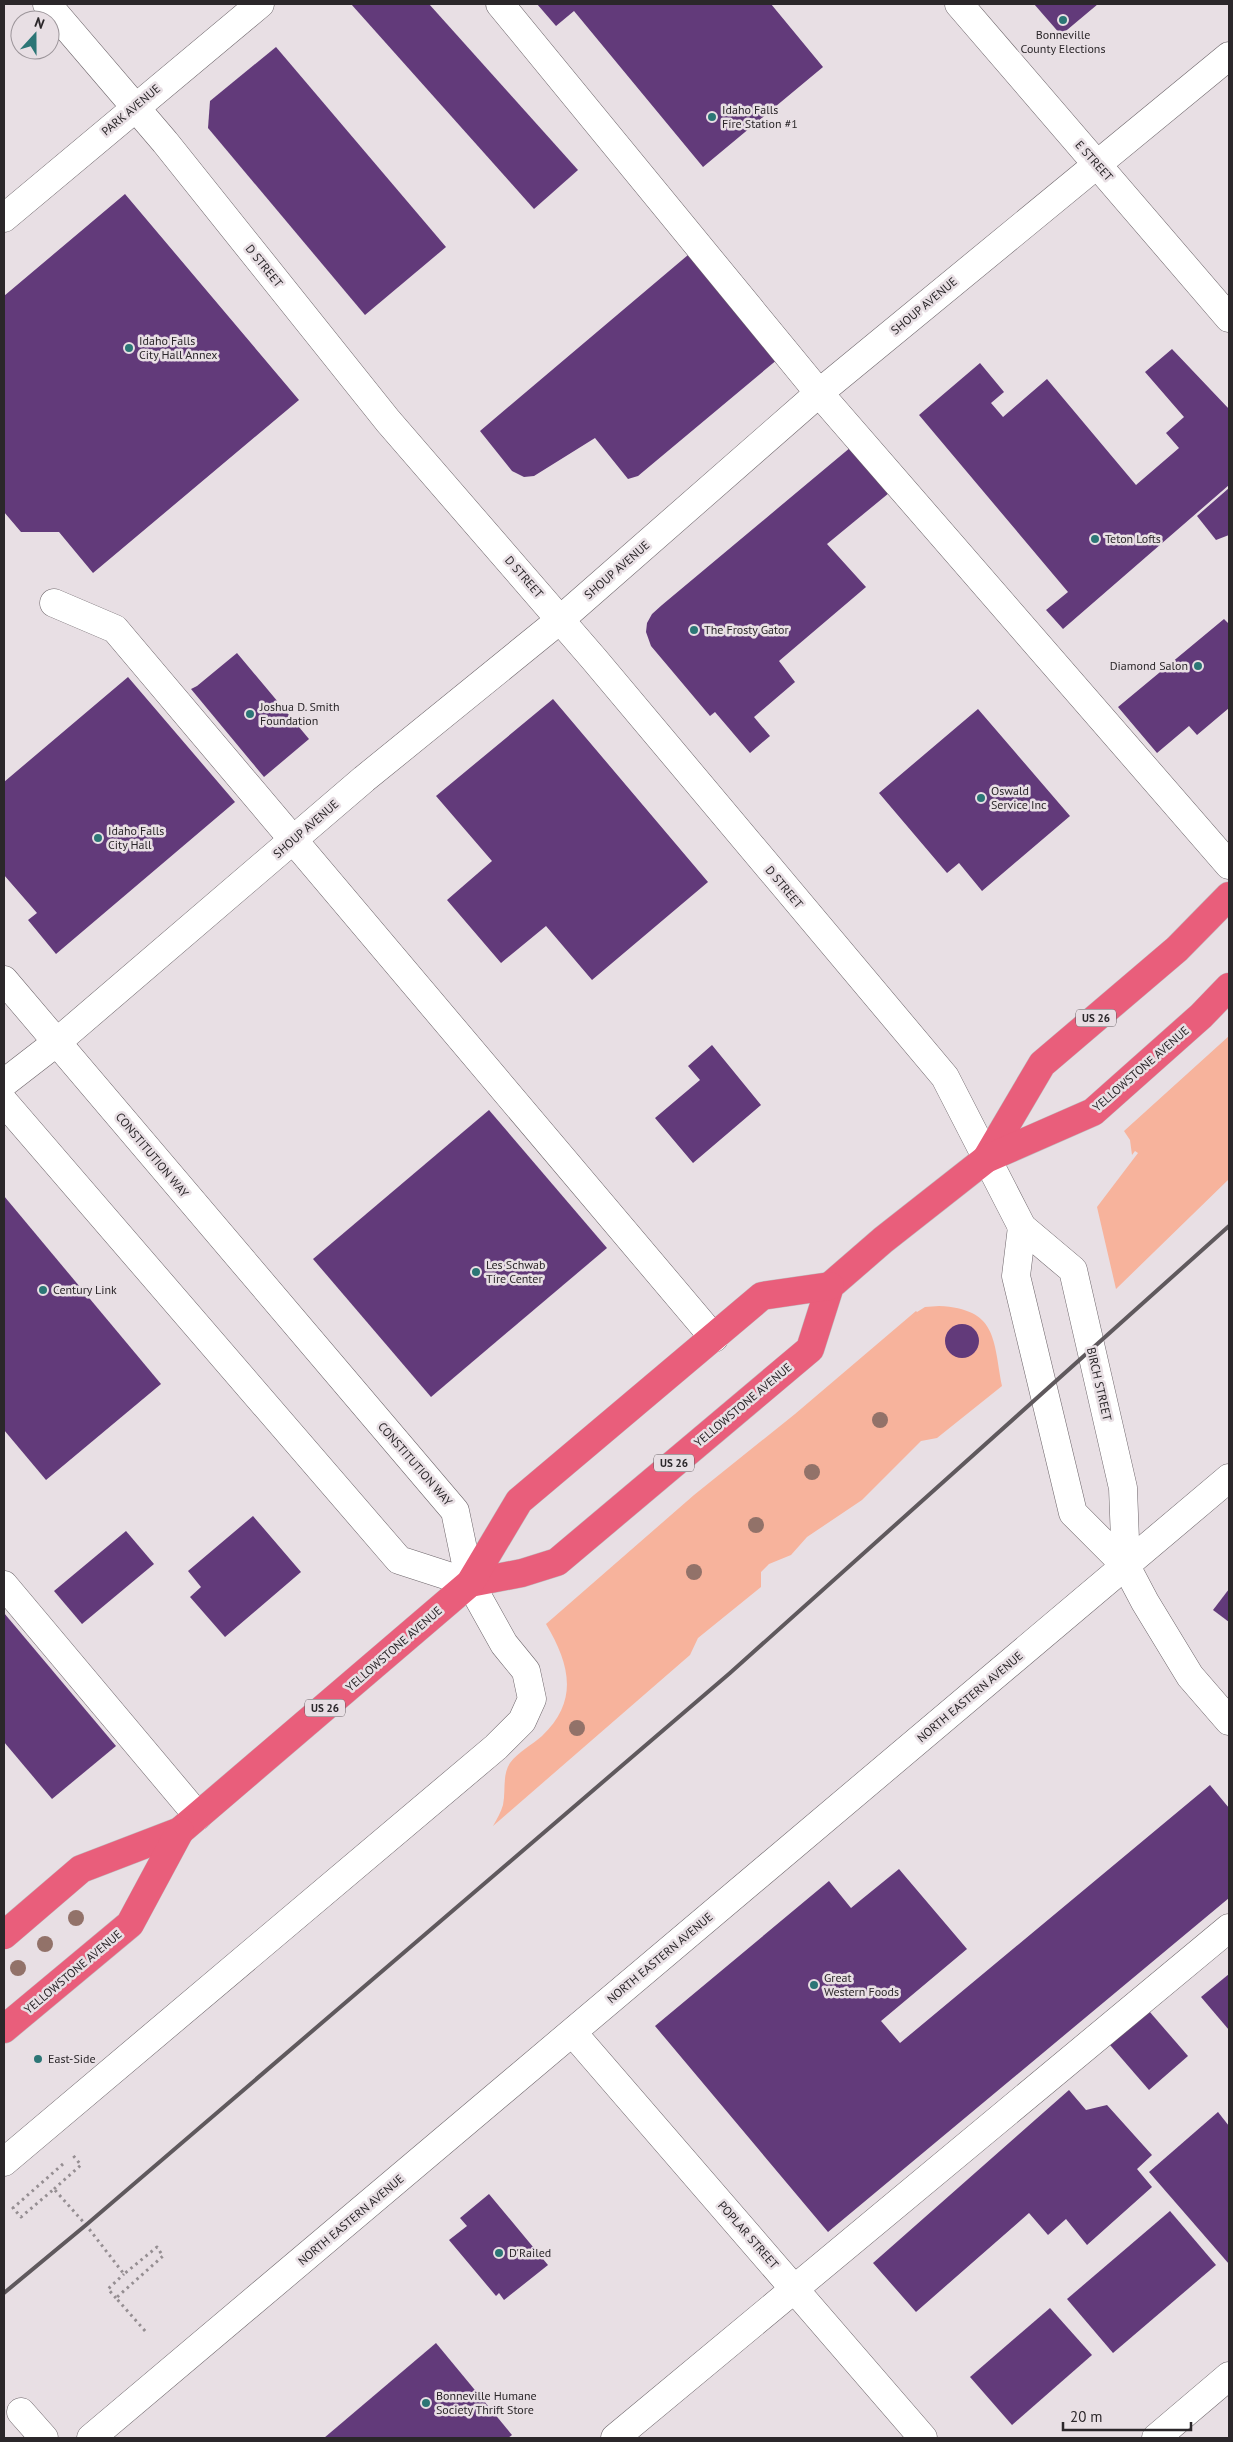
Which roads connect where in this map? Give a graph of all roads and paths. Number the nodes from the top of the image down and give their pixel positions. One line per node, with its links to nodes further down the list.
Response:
1 (47, 4): 6 (street, D STREET)
2 (260, 4): 6 (street, PARK AVENUE)
3 (500, 4): 10 (street)
4 (959, 4): 7 (street, E STREET)
5 (1229, 56): 7 (street, SHOUP AVENUE)
6 (135, 106): 8 (street, PARK AVENUE); 12 (street, D STREET)
7 (1097, 165): 9 (street, E STREET); 10 (street, SHOUP AVENUE)
8 (4, 218)
9 (1229, 318)
10 (819, 393): 12 (street, SHOUP AVENUE); 14 (street)
11 (54, 603): 13 (street)
12 (560, 620): 13 (street, SHOUP AVENUE); 21 (street, D STREET)
13 (293, 841): 18 (street, SHOUP AVENUE); 24 (street)
14 (1229, 865)
15 (1229, 896): 21 (highway, YELLOWSTONE AVENUE / US 26)
16 (4, 980): 18 (street, CONSTITUTION WAY)
17 (1229, 987): 21 (highway, YELLOWSTONE AVENUE / US 26)
18 (57, 1042): 19 (street, SHOUP AVENUE); 27 (street, CONSTITUTION WAY)
19 (4, 1083)
20 (4, 1102): 27 (street)
21 (986, 1159): 22 (street, BIRCH STREET); 23 (highway, YELLOWSTONE AVENUE / US 26)
22 (1022, 1227): 26 (street, BIRCH STREET); 26 (street, BIRCH STREET)
23 (830, 1286): 24 (highway, YELLOWSTONE AVENUE / US 26); 27 (highway, YELLOWSTONE AVENUE / US 26)
24 (714, 1338): 27 (highway, YELLOWSTONE AVENUE / US 26)
25 (1229, 1478): 26 (street, NORTH EASTERN AVENUE)
26 (1126, 1566): 29 (street, BIRCH STREET); 34 (street, NORTH EASTERN AVENUE)
27 (470, 1583): 30 (highway, YELLOWSTONE AVENUE / US 26); 35 (street, CONSTITUTION WAY)
28 (4, 1585): 30 (street)
29 (1229, 1722)
30 (189, 1823): 32 (highway, YELLOWSTONE AVENUE / US 26); 33 (highway, YELLOWSTONE AVENUE / US 26)
31 (1229, 1928): 40 (street)
32 (4, 1935)
33 (4, 2029)
34 (573, 2032): 40 (street, POPLAR STREET); 46 (street, NORTH EASTERN AVENUE)
35 (8, 2148)
36 (69, 2152): 38 (path)
37 (61, 2157): 38 (path)
38 (54, 2189): 39 (path)
39 (124, 2274): 41 (path); 41 (path)
40 (795, 2289): 47 (street); 48 (street, POPLAR STREET)
41 (116, 2298): 42 (path)
42 (146, 2332)
43 (1229, 2376): 49 (street)
44 (21, 2412): 45 (street)
45 (44, 2438)
46 (91, 2438)
47 (615, 2438)
48 (923, 2438)
49 (1156, 2438)

